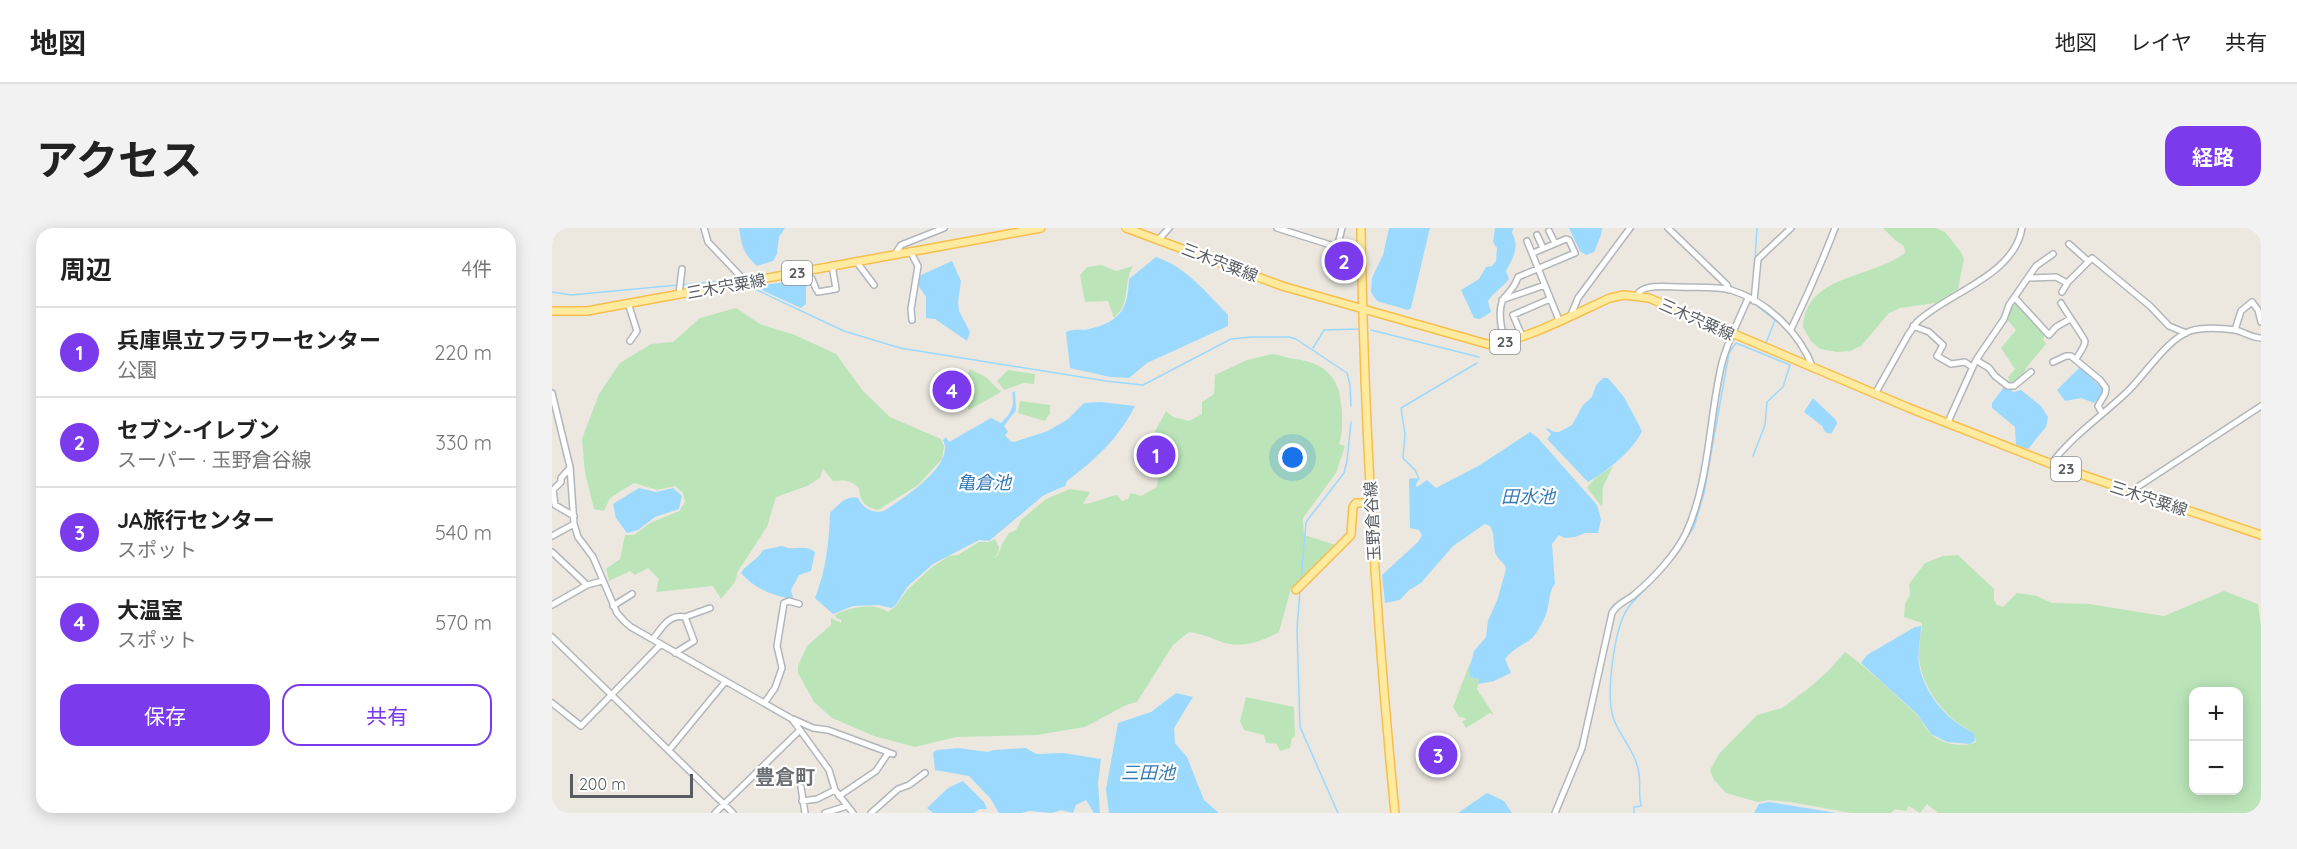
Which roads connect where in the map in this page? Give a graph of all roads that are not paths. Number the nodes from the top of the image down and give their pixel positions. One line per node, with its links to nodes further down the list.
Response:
1 (704, 228): 34 (street)
2 (944, 228): 24 (street)
3 (1041, 228): 22 (main road, 三木宍粟線 / 23)
4 (1126, 228): 16 (main road, 三木宍粟線 / 23)
5 (1169, 228): 16 (street)
6 (1277, 228): 20 (street)
7 (1342, 228): 20 (street)
8 (1361, 228): 26 (main road, 玉野倉谷線)
9 (1630, 228): 51 (street)
10 (1668, 228): 38 (street)
11 (1791, 228): 46 (street)
12 (1835, 228): 57 (street)
13 (2022, 228): 56 (street)
14 (1549, 231): 18 (street)
15 (1537, 235): 21 (street)
16 (1159, 239): 49 (main road, 三木宍粟線 / 23)
17 (1527, 241): 23 (street)
18 (1555, 243): 21 (street); 30 (street)
19 (2069, 244): 28 (street)
20 (1337, 248): 26 (street)
21 (1543, 248): 23 (street)
22 (910, 251): 24 (main road, 三木宍粟線 / 23); 53 (street)
23 (1533, 253): 30 (street)
24 (897, 254): 27 (main road, 三木宍粟線 / 23)
25 (2053, 254): 33 (street)
26 (1361, 255): 49 (main road, 玉野倉谷線)
27 (856, 261): 29 (main road, 三木宍粟線 / 23); 36 (street)
28 (2088, 261): 35 (street); 59 (street)
29 (832, 266): 32 (main road, 三木宍粟線 / 23); 32 (street)
30 (1539, 268): 37 (street); 44 (street)
31 (682, 269): 40 (street)
32 (801, 272): 34 (main road, 三木宍粟線 / 23)
33 (2029, 278): 35 (street); 43 (street)
34 (746, 282): 40 (main road, 三木宍粟線 / 23)
35 (2067, 283): 39 (street)
36 (874, 285)
37 (1545, 285): 44 (street); 45 (street)
38 (1729, 290): 41 (street); 46 (street)
39 (2062, 292)
40 (679, 294): 47 (main road, 三木宍粟線 / 23)
41 (1639, 296): 51 (main road, 三木宍粟線 / 23); 60 (main road, 三木宍粟線 / 23)
42 (1560, 297): 45 (street)
43 (2015, 298): 52 (street); 66 (street)
44 (1502, 300): 64 (street)
45 (1551, 300): 54 (street); 61 (street)
46 (1751, 300): 57 (street); 60 (street)
47 (628, 303): 50 (main road, 三木宍粟線 / 23); 63 (street)
48 (2061, 303): 52 (street)
49 (1362, 308): 64 (main road, 三木宍粟線 / 23); 120 (main road, 玉野倉谷線)
50 (552, 311)
51 (1571, 315): 54 (main road, 三木宍粟線 / 23)
52 (2070, 319): 65 (street)
53 (912, 320)
54 (1559, 320): 61 (main road, 三木宍粟線 / 23)
55 (2261, 322): 58 (street)
56 (1913, 326): 68 (street); 72 (street)
57 (1791, 329): 69 (street)
58 (2235, 330): 59 (street); 62 (street)
59 (2186, 333): 74 (street)
60 (1733, 335): 69 (main road, 三木宍粟線 / 23); 121 (street)
61 (1522, 336): 64 (main road, 三木宍粟線 / 23)
62 (2260, 340)
63 (630, 341)
64 (1506, 342)
65 (2076, 359): 67 (street); 74 (street)
66 (1976, 360): 68 (street); 70 (street)
67 (2053, 362)
68 (1972, 367): 75 (street)
69 (1814, 368): 72 (main road, 三木宍粟線 / 23)
70 (2031, 372)
71 (552, 393): 76 (street)
72 (1875, 394): 75 (main road, 三木宍粟線 / 23)
73 (2261, 406): 80 (street)
74 (2102, 413): 78 (street)
75 (1948, 422): 78 (main road, 三木宍粟線 / 23)
76 (559, 425): 77 (street); 79 (street)
77 (553, 429)
78 (2051, 464): 80 (main road, 三木宍粟線 / 23)
79 (570, 468): 82 (street); 83 (street)
80 (2133, 493): 85 (main road, 三木宍粟線 / 23)
81 (1368, 503): 90 (main road)
82 (554, 505): 83 (street)
83 (574, 516): 84 (street)
84 (574, 524): 86 (street); 88 (street)
85 (2261, 535)
86 (552, 536)
87 (552, 552): 89 (street)
88 (602, 581): 89 (street); 94 (street)
89 (587, 585): 93 (street)
90 (1296, 590)
91 (632, 594): 94 (street)
92 (799, 604): 103 (street)
93 (552, 605)
94 (613, 606): 98 (street)
95 (710, 608): 96 (street)
96 (685, 617): 98 (street); 100 (street)
97 (552, 637): 102 (street)
98 (653, 639): 99 (street)
99 (661, 644): 100 (street); 102 (street)
100 (675, 653): 101 (street)
101 (725, 681): 103 (street); 107 (street)
102 (611, 695): 104 (street); 107 (street)
103 (765, 702): 105 (street)
104 (552, 703)
105 (792, 719): 106 (street); 110 (street)
106 (800, 730): 110 (street); 112 (street)
107 (669, 750): 112 (street)
108 (926, 773): 119 (street)
109 (801, 787): 111 (street)
110 (837, 793): 111 (street); 113 (street)
111 (802, 801): 116 (street)
112 (724, 804): 114 (street); 115 (street)
113 (847, 806): 117 (street); 118 (street)
114 (715, 813)
115 (733, 813)
116 (805, 813)
117 (825, 813)
118 (853, 813)
119 (871, 813)
120 (1395, 813)
121 (1555, 813)

